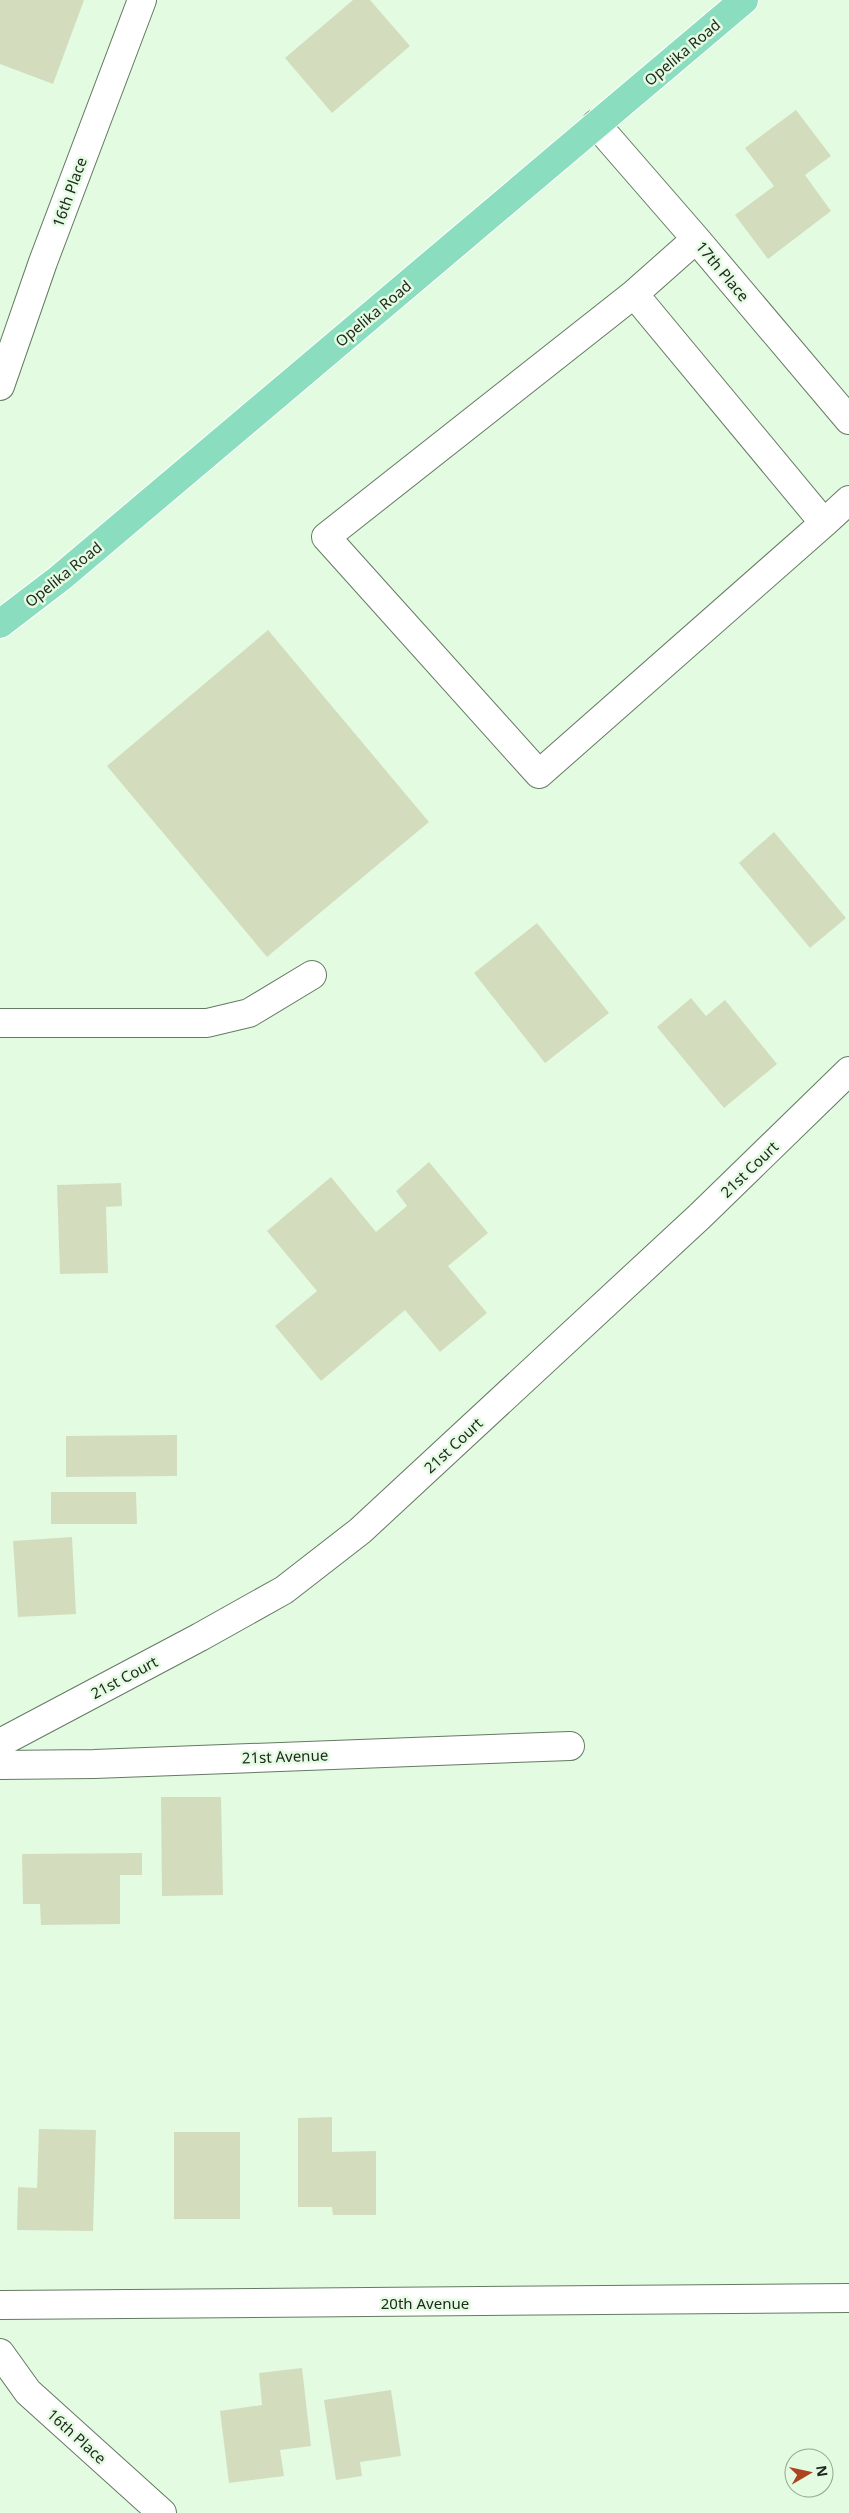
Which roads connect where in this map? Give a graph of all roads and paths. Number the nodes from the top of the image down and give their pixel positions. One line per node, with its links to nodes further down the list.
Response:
1 (142, 0): 6 (street, 16th Place)
2 (744, 0): 3 (main road, Opelika Road)
3 (596, 124): 4 (street, 17th Place); 10 (main road, Opelika Road)
4 (696, 239): 5 (street); 7 (street, 17th Place)
5 (634, 294): 9 (street); 9 (street)
6 (0, 386)
7 (849, 420)
8 (849, 500): 9 (street)
9 (824, 523)
10 (0, 624)
11 (312, 975): 12 (street)
12 (0, 1023)
13 (849, 1071): 14 (street, 21st Court)
14 (0, 1743)
15 (570, 1746): 16 (street, 21st Avenue)
16 (0, 1764)
17 (849, 2298): 18 (street, 20th Avenue)
18 (0, 2305)
19 (0, 2353): 20 (street, 16th Place)
20 (162, 2513)

